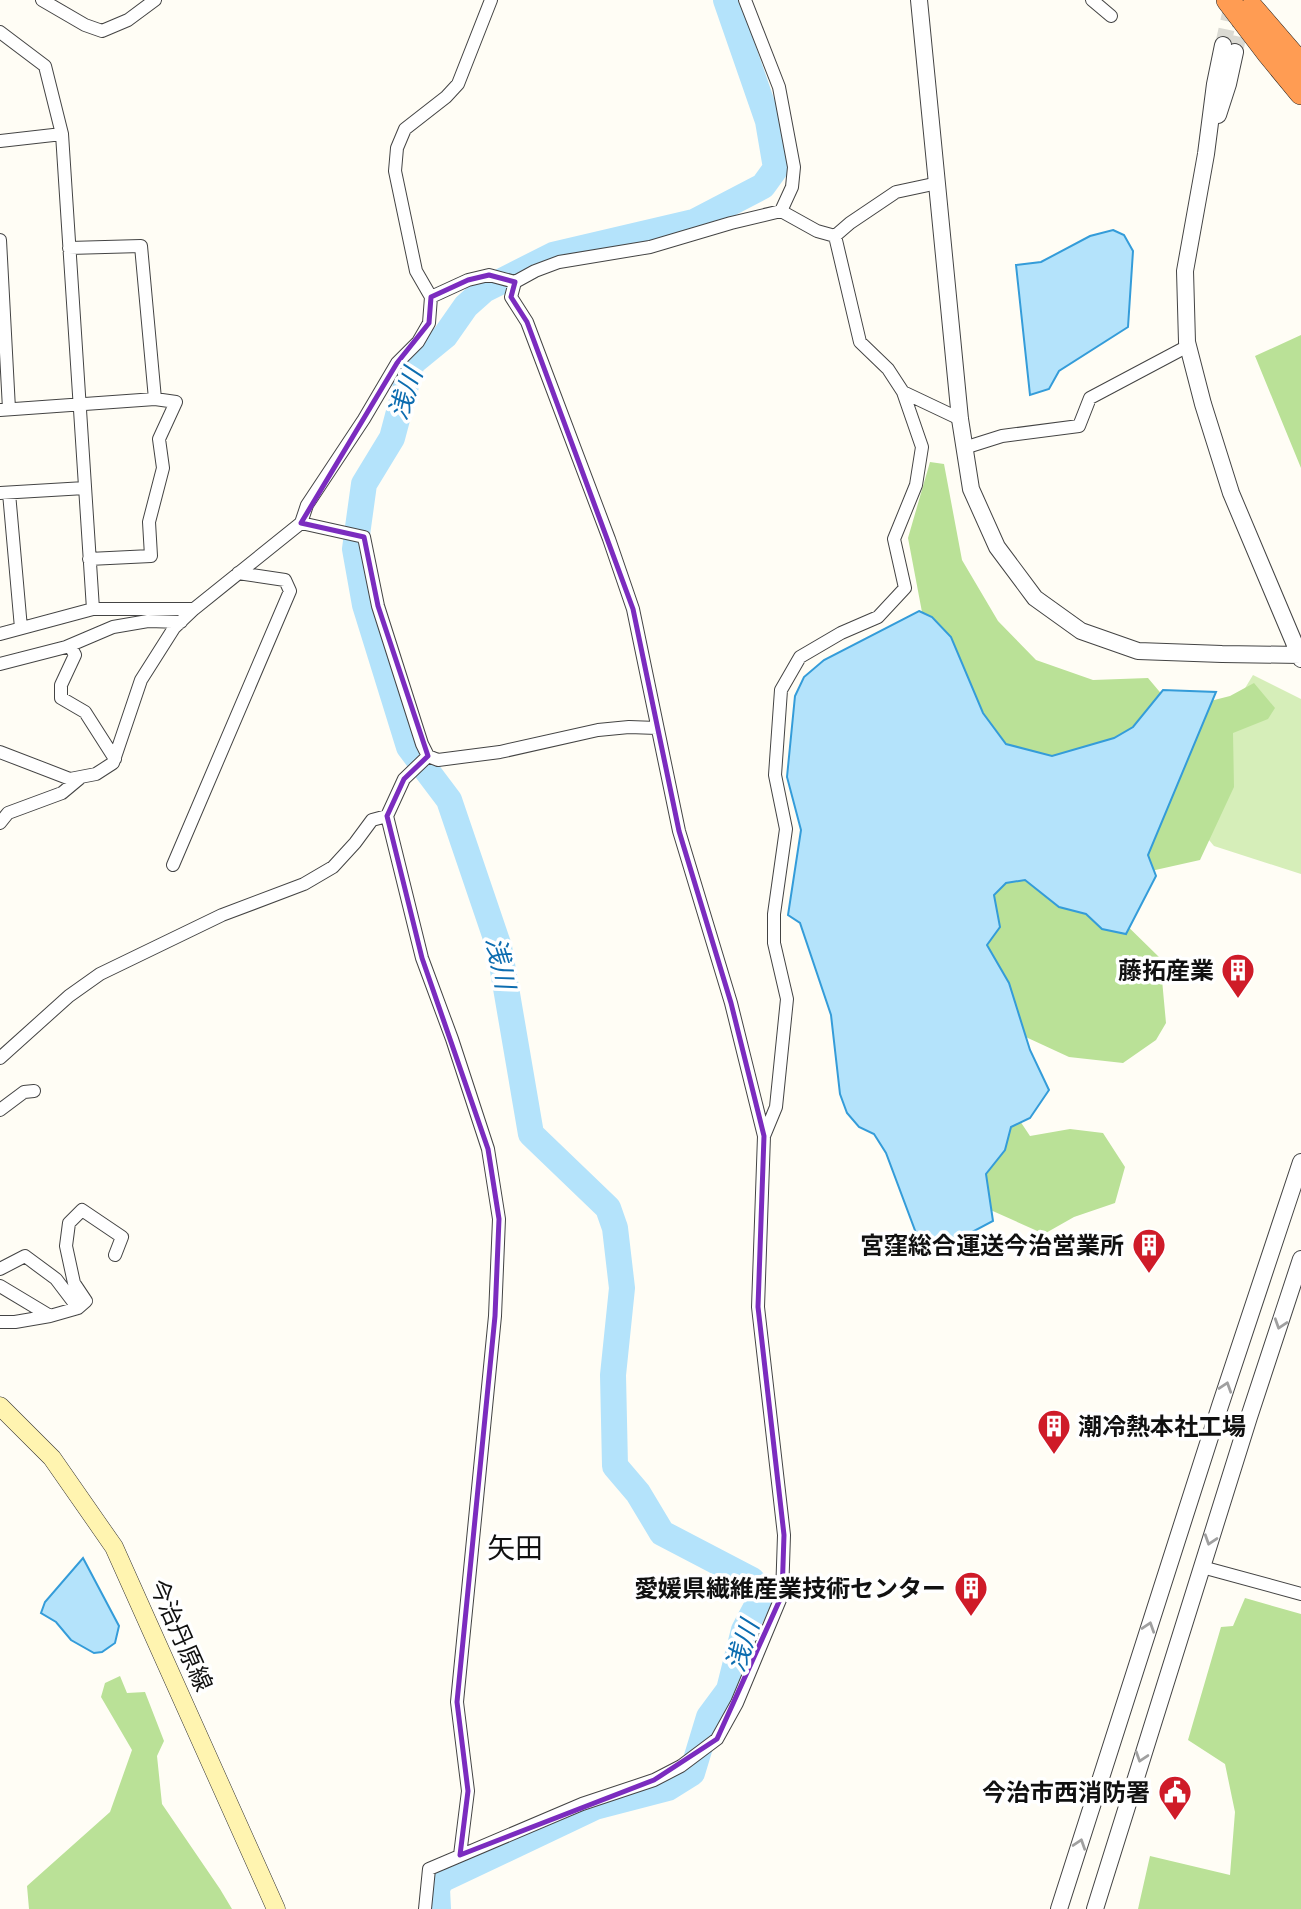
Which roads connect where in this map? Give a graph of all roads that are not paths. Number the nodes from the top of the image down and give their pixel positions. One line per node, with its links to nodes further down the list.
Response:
1 (42, 0): 2 (street)
2 (155, 0)
3 (491, 0): 22 (street)
4 (745, 0): 17 (street)
5 (919, 0): 16 (street)
6 (1092, 0): 9 (street)
7 (1228, 0): 13 (highway)
8 (1245, 0): 12 (highway)
9 (1111, 16)
10 (0, 32): 14 (street)
11 (1229, 48): 23 (street)
12 (1301, 65)
13 (1301, 93)
14 (62, 134): 15 (street); 20 (street)
15 (0, 141)
16 (938, 183): 18 (street); 28 (street)
17 (780, 211): 18 (street); 21 (street)
18 (835, 236): 24 (street)
19 (0, 240): 27 (street)
20 (69, 248): 25 (street); 26 (street)
21 (515, 282): 22 (street); 43 (street)
22 (431, 297): 32 (street)
23 (1188, 346): 29 (street); 41 (street)
24 (903, 392): 28 (street); 54 (street)
25 (155, 399): 26 (street); 33 (street)
26 (79, 404): 27 (street); 30 (street)
27 (5, 410)
28 (960, 419): 29 (street)
29 (964, 448): 41 (street)
30 (85, 488): 31 (street); 33 (street)
31 (5, 493): 38 (street)
32 (301, 523): 34 (street); 45 (street)
33 (89, 559): 35 (street)
34 (238, 573): 36 (street); 50 (street)
35 (93, 608): 36 (street); 38 (street)
36 (194, 609): 37 (street)
37 (181, 622): 40 (street); 46 (street)
38 (21, 628): 39 (street)
39 (0, 634)
40 (69, 646): 42 (street); 46 (street)
41 (1301, 656)
42 (0, 664)
43 (657, 728): 45 (street); 54 (street)
44 (0, 752): 47 (street)
45 (428, 756): 48 (street)
46 (115, 759): 47 (street)
47 (81, 777): 49 (street)
48 (387, 816): 51 (street); 66 (street)
49 (0, 823)
50 (173, 864)
51 (0, 1058)
52 (34, 1091): 53 (street)
53 (0, 1110)
54 (764, 1136): 66 (street)
55 (1301, 1161): 69 (street, one-way to 55)
56 (115, 1255): 60 (street)
57 (1301, 1259): 64 (street, one-way to 64)
58 (0, 1269): 60 (street)
59 (0, 1286): 61 (street)
60 (78, 1308): 61 (street)
61 (50, 1316): 62 (street)
62 (0, 1322)
63 (0, 1406): 67 (main road, 今治丹原線)
64 (1202, 1567): 65 (street); 70 (street, one-way to 70)
65 (1301, 1594)
66 (460, 1855): 68 (street)
67 (276, 1909)
68 (425, 1909)
69 (1059, 1909)
70 (1095, 1909)

